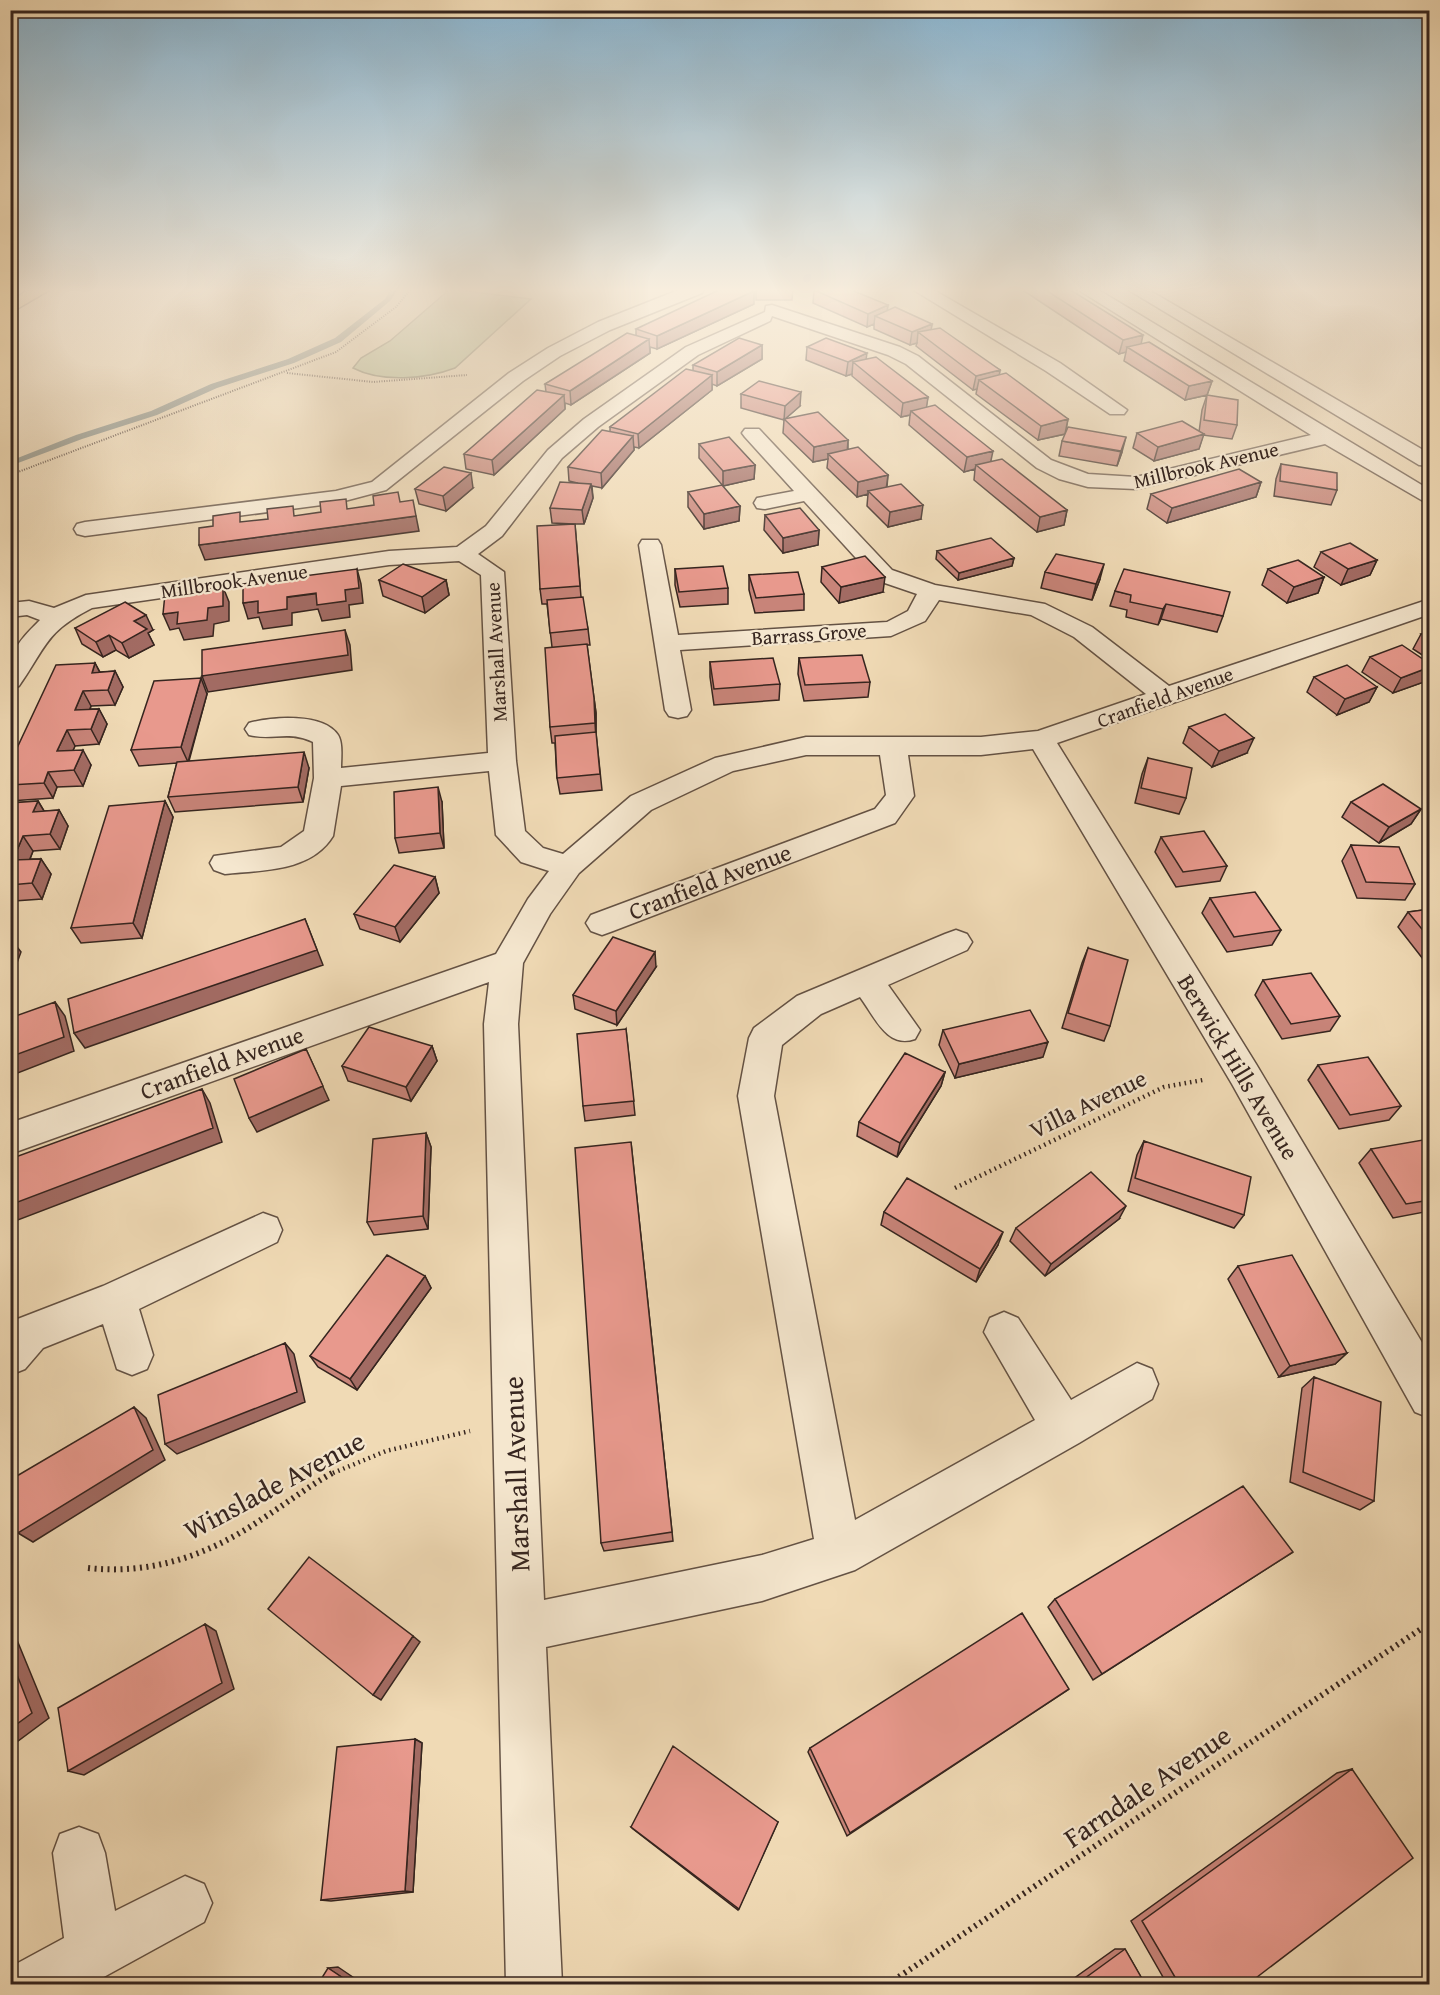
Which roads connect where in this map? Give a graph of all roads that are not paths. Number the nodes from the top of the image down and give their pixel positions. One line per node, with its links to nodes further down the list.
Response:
1 (510, 382): 16 (street)
2 (647, 382): 18 (street, Marshall Avenue)
3 (940, 382): 11 (street, Millbrook Avenue)
4 (1075, 382): 7 (street)
5 (1238, 382): 9 (street)
6 (1291, 382): 8 (street)
7 (1117, 410)
8 (1345, 414): 9 (street); 12 (street)
9 (1305, 423): 11 (street)
10 (752, 433): 13 (street)
11 (1327, 437): 14 (street)
12 (1426, 461)
13 (808, 494): 15 (street); 19 (street)
14 (1430, 499)
15 (765, 503)
16 (85, 529)
17 (650, 545): 23 (street)
18 (463, 554): 22 (street, Millbrook Avenue); 30 (street, Marshall Avenue)
19 (930, 591): 23 (street, Barrass Grove); 25 (street)
20 (1430, 606): 25 (street, Cranfield Avenue)
21 (10, 610): 22 (street)
22 (56, 616): 24 (street)
23 (668, 643): 26 (street)
24 (10, 681)
25 (1165, 696): 28 (street, Cranfield Avenue)
26 (678, 710)
27 (258, 729): 31 (street)
28 (1041, 739): 29 (street, Cranfield Avenue); 46 (street, Berwick Hills Avenue)
29 (893, 748): 33 (street, Cranfield Avenue); 34 (street, Cranfield Avenue)
30 (502, 761): 31 (street); 33 (street, Marshall Avenue)
31 (328, 778): 32 (street)
32 (225, 863)
33 (568, 866): 36 (street, Cranfield Avenue)
34 (602, 923)
35 (956, 942): 37 (street)
36 (507, 963): 39 (street, Cranfield Avenue); 49 (street, Marshall Avenue)
37 (866, 981): 38 (street); 48 (street)
38 (903, 1030)
39 (10, 1139)
40 (263, 1230): 41 (street)
41 (116, 1300): 43 (street); 44 (street)
42 (1005, 1332): 47 (street)
43 (10, 1355)
44 (132, 1355)
45 (1137, 1384): 47 (street)
46 (1430, 1397)
47 (1064, 1428): 48 (street)
48 (839, 1554): 49 (street)
49 (521, 1629): 54 (street, Marshall Avenue)
50 (79, 1854): 52 (street)
51 (185, 1903): 52 (street)
52 (94, 1953): 53 (street)
53 (36, 1984)
54 (534, 1984)

